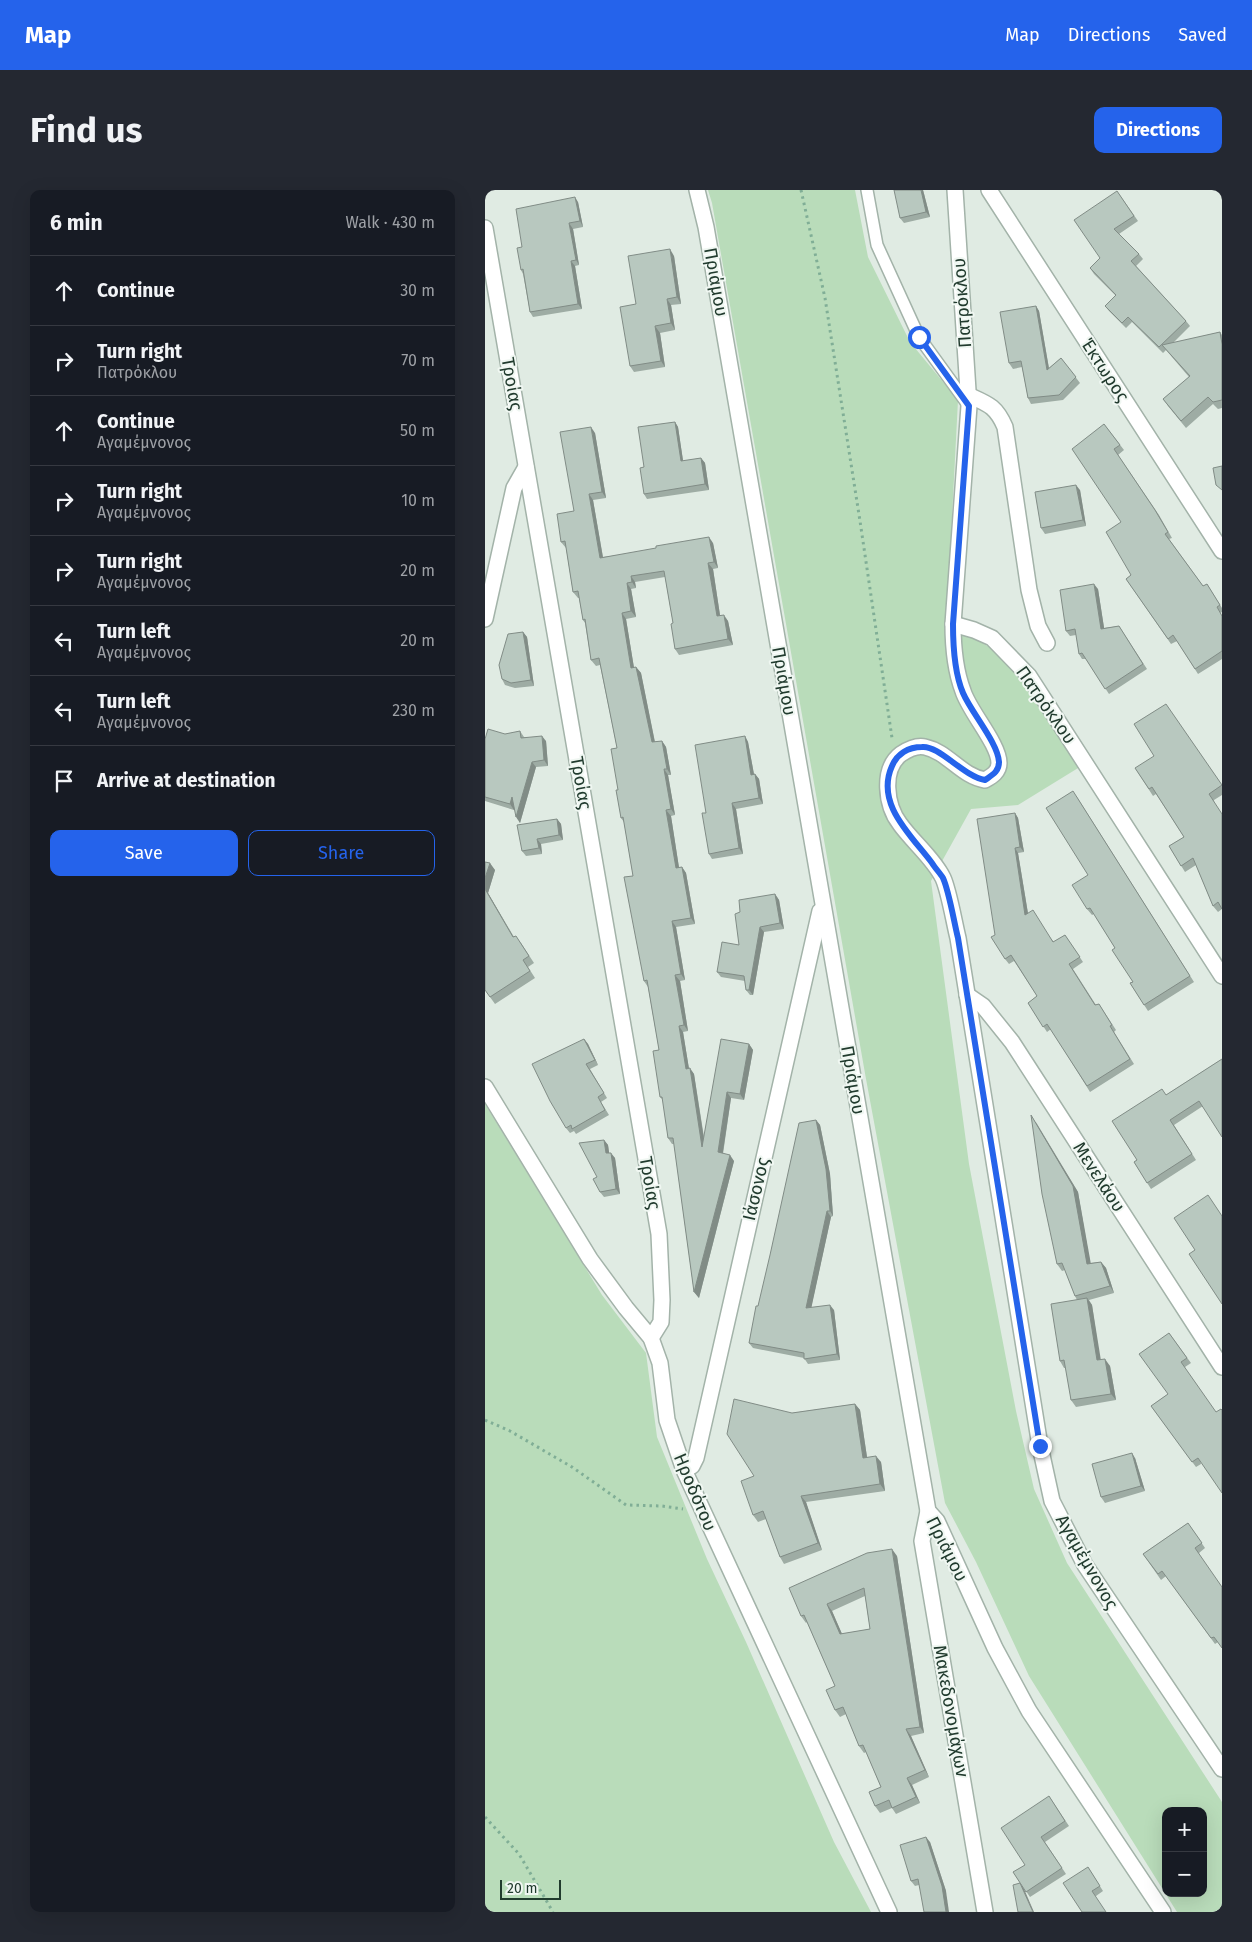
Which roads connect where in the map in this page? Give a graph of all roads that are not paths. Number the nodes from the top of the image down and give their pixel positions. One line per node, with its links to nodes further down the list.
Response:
1 (697, 190): 12 (street, Πριάμου)
2 (867, 190): 6 (lane)
3 (955, 190): 6 (street, Πατρόκλου)
4 (989, 190): 8 (street, Έκτωρος)
5 (485, 228): 7 (street, Τροίας)
6 (968, 400): 10 (street, Πατρόκλου); 11 (street)
7 (527, 467): 9 (street); 16 (street, Τροίας)
8 (1222, 551)
9 (485, 619)
10 (953, 624): 13 (street, Πατρόκλου); 14 (street, Αγαμέμνονος)
11 (1047, 643)
12 (822, 904): 18 (street, Ιάσονος); 19 (street, Πριάμου)
13 (1222, 976)
14 (967, 995): 17 (street, Μενελάου); 20 (street, Αγαμέμνονος)
15 (485, 1087): 16 (street, Ηροδότου)
16 (651, 1338): 18 (street, Ηροδότου)
17 (1222, 1367)
18 (684, 1470): 21 (street, Ηροδότου)
19 (927, 1511): 22 (street, Μακεδονομάχων); 23 (street, Πριάμου)
20 (1222, 1770)
21 (889, 1912)
22 (985, 1912)
23 (1163, 1912)

